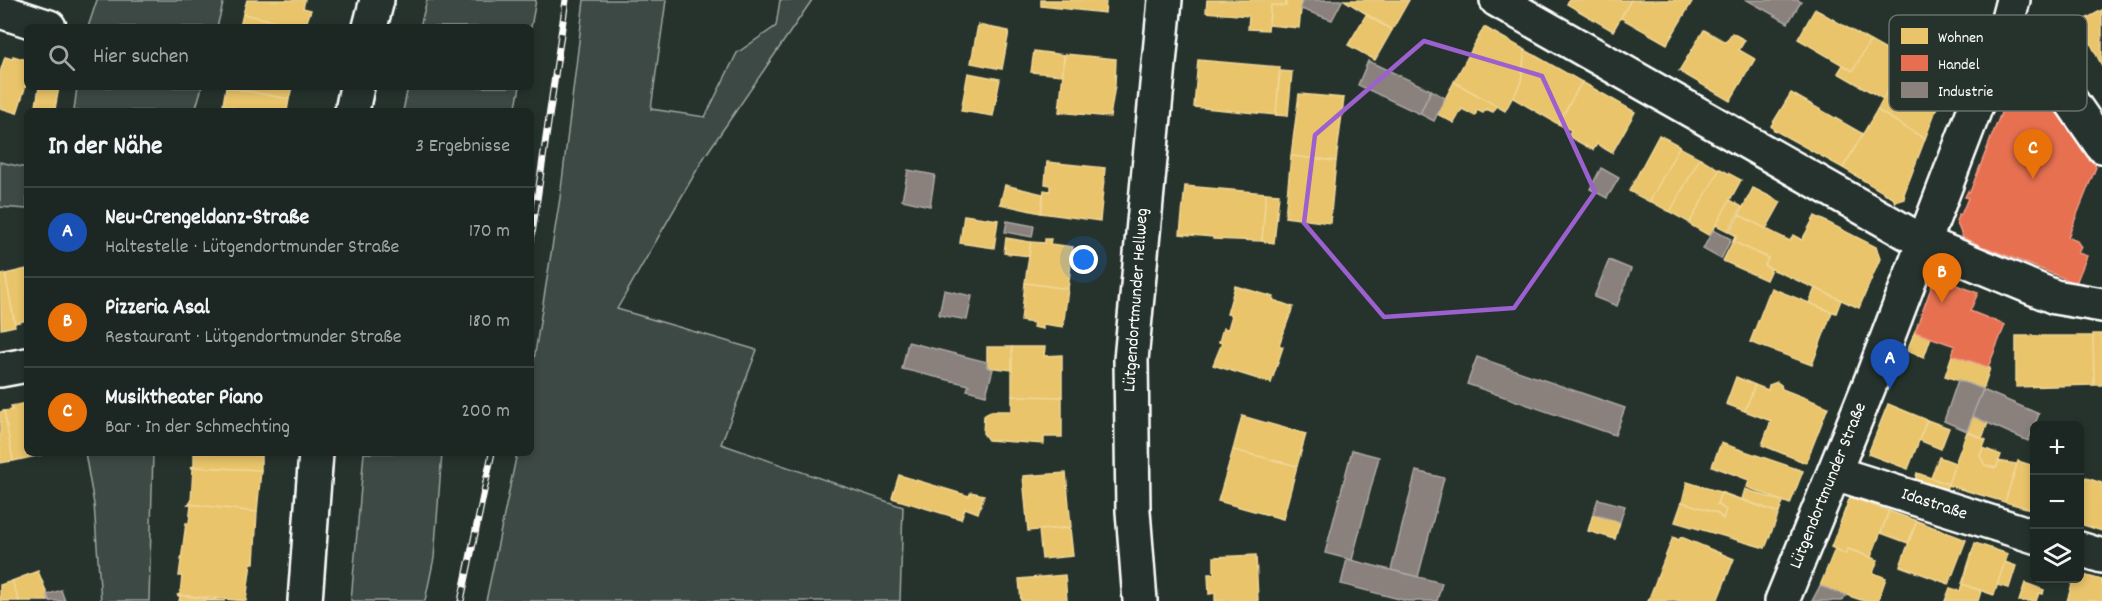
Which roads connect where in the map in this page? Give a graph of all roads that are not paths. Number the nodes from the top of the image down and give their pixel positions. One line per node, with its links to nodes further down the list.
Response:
1 (377, 0): 6 (street)
2 (1165, 0): 22 (street, Lütgendortmunder Hellweg)
3 (1497, 0): 12 (street)
4 (0, 11): 5 (street)
5 (40, 24)
6 (371, 24)
7 (356, 90): 8 (street)
8 (353, 108)
9 (1974, 111): 12 (street, Lütgendortmunder Straße)
10 (2078, 111): 11 (street)
11 (2102, 146)
12 (1925, 243): 13 (street); 17 (street, Lütgendortmunder Straße)
13 (2102, 305)
14 (24, 366): 15 (street)
15 (0, 370)
16 (316, 456): 21 (street)
17 (1835, 473): 18 (street, Idastraße); 23 (street, Lütgendortmunder Straße)
18 (2030, 535)
19 (2084, 551): 20 (street)
20 (2102, 556)
21 (305, 601)
22 (1140, 601)
23 (1782, 601)

